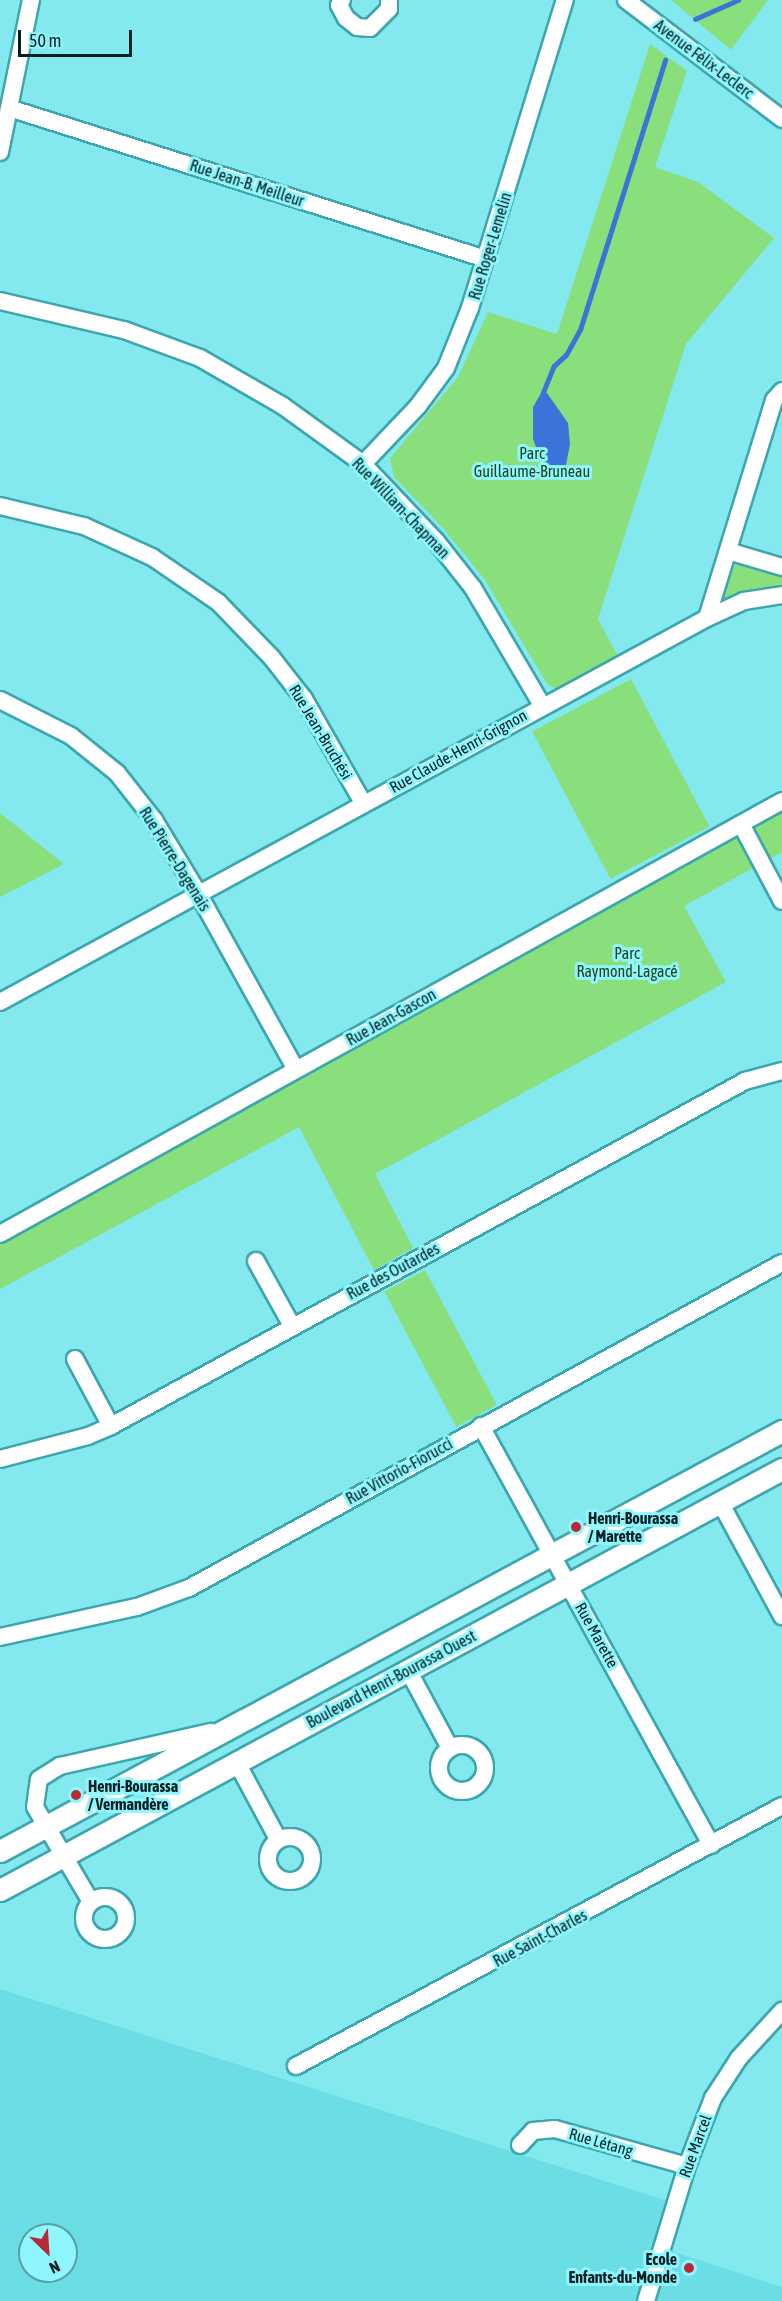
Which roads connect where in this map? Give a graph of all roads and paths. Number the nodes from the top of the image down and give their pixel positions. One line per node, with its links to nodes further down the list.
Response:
1 (31, 0): 6 (street)
2 (342, 0): 3 (street)
3 (390, 0)
4 (565, 0): 9 (street, Rue Roger-Lemelin)
5 (626, 0): 7 (street, Avenue Félix-Leclerc)
6 (9, 108): 8 (street); 9 (street, Rue Jean-B. Meilleur)
7 (782, 118)
8 (0, 152)
9 (486, 259): 12 (street, Rue Roger-Lemelin)
10 (0, 301): 12 (street, Rue William-Chapman)
11 (782, 391): 14 (street)
12 (363, 464): 19 (street, Rue William-Chapman)
13 (0, 506): 21 (street, Rue Jean-Bruchési)
14 (728, 551): 15 (street); 17 (street)
15 (782, 567)
16 (782, 595): 17 (street, Rue Claude-Henri-Grignon)
17 (707, 618): 19 (street, Rue Claude-Henri-Grignon)
18 (0, 700): 23 (street, Rue Pierre-Dagenais)
19 (542, 705): 21 (street, Rue Claude-Henri-Grignon)
20 (782, 801): 22 (street, Rue Jean-Gascon)
21 (363, 803): 23 (street, Rue Claude-Henri-Grignon)
22 (741, 824): 24 (street); 26 (street, Rue Jean-Gascon)
23 (198, 893): 25 (street, Rue Claude-Henri-Grignon); 26 (street, Rue Pierre-Dagenais)
24 (782, 901)
25 (0, 1002)
26 (296, 1070): 28 (street, Rue Jean-Gascon)
27 (782, 1071): 31 (street, Rue des Outardes)
28 (0, 1234)
29 (256, 1261): 31 (street)
30 (782, 1263): 34 (street, Rue Vittorio-Fiorucci)
31 (292, 1326): 33 (street, Rue des Outardes)
32 (75, 1359): 33 (street)
33 (111, 1426): 36 (street, Rue des Outardes)
34 (481, 1426): 39 (street, Rue Marette); 42 (street, Rue Vittorio-Fiorucci)
35 (782, 1431): 39 (main road, Boulevard Henri-Bourassa Ouest)
36 (0, 1459)
37 (782, 1469): 38 (main road, Boulevard Henri-Bourassa Ouest)
38 (720, 1502): 40 (main road, Boulevard Henri-Bourassa Ouest); 41 (street)
39 (554, 1554): 40 (street, Rue Marette); 44 (main road, Boulevard Henri-Bourassa Ouest)
40 (568, 1583): 43 (main road, Boulevard Henri-Bourassa Ouest); 50 (street, Rue Marette)
41 (782, 1616)
42 (0, 1637)
43 (408, 1670): 45 (street); 46 (main road, Boulevard Henri-Bourassa Ouest)
44 (228, 1729): 48 (main road, Boulevard Henri-Bourassa Ouest); 48 (street, Boulevard Henri-Bourassa Ouest)
45 (450, 1748)
46 (236, 1761): 49 (street); 52 (main road, Boulevard Henri-Bourassa Ouest)
47 (782, 1806): 50 (street, Rue Saint-Charles)
48 (45, 1826): 51 (main road, Boulevard Henri-Bourassa Ouest); 52 (street)
49 (278, 1839)
50 (711, 1845): 56 (street, Rue Saint-Charles)
51 (0, 1851)
52 (63, 1855): 53 (main road, Boulevard Henri-Bourassa Ouest); 54 (street)
53 (0, 1890)
54 (91, 1902)
55 (782, 2011): 58 (street, Rue Marcel)
56 (296, 2066)
57 (520, 2145): 58 (street, Rue Létang)
58 (687, 2166): 59 (street, Rue Marcel)
59 (646, 2301)

